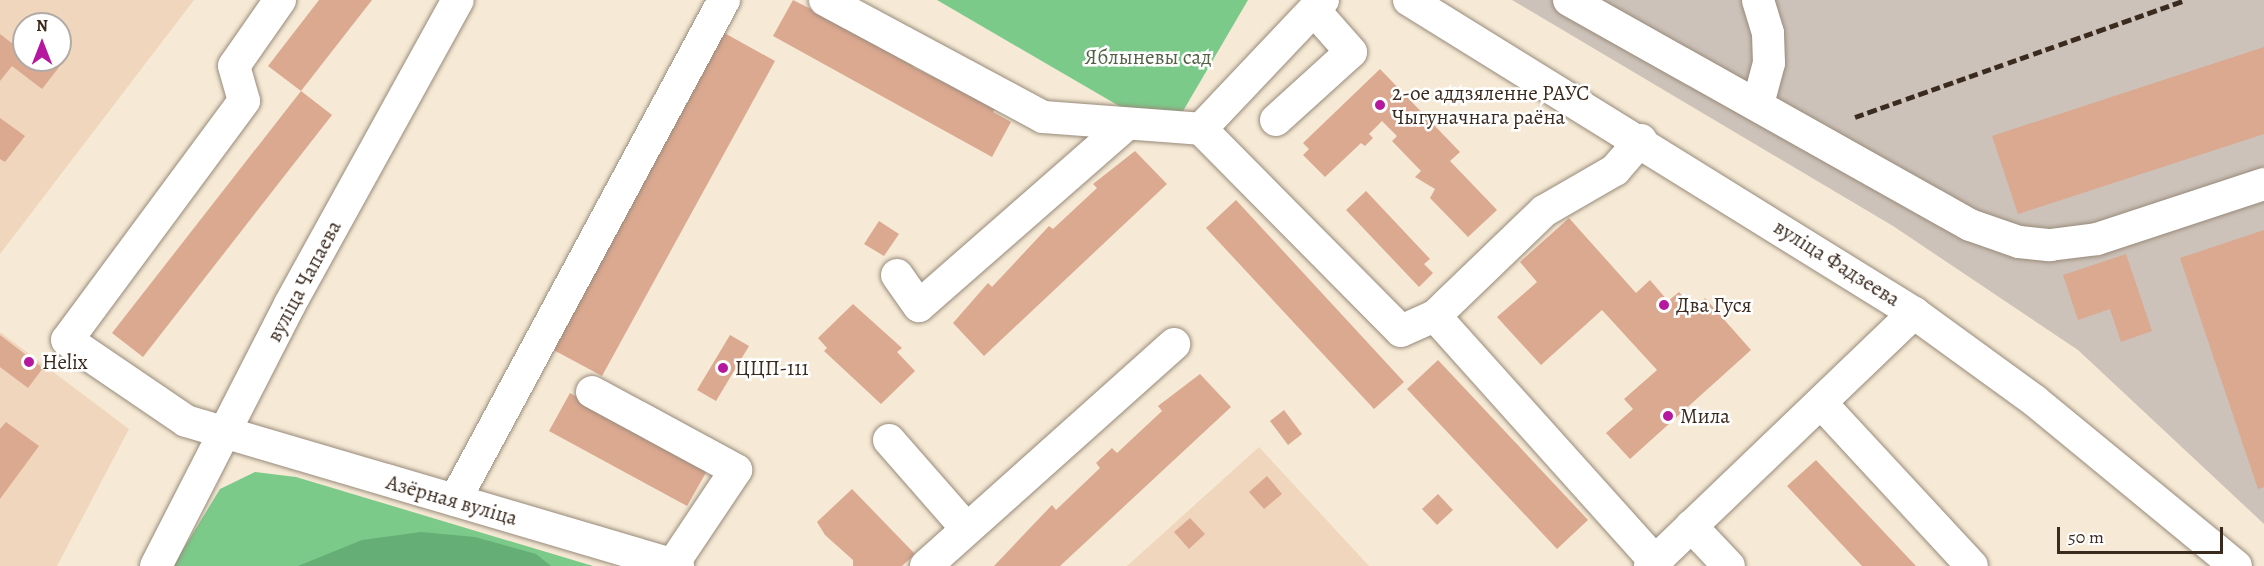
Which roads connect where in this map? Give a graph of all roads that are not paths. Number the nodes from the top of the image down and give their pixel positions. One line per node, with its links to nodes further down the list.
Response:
1 (280, 0): 21 (street, Азёрная вуліца)
2 (458, 0): 21 (street, вуліца Чапаева)
3 (724, 0): 23 (street)
4 (825, 0): 11 (street)
5 (1409, 0): 13 (street, вуліца Фадзеева)
6 (1569, 0): 9 (street)
7 (1758, 0): 9 (street)
8 (1318, 5): 10 (street); 12 (street)
9 (1758, 104): 14 (street)
10 (1276, 120)
11 (1127, 124): 12 (street); 15 (street)
12 (1201, 129): 17 (street)
13 (1641, 140): 16 (street, вуліца Фадзеева); 17 (street)
14 (2264, 184)
15 (897, 274)
16 (1914, 313): 20 (street); 32 (street, вуліца Фадзеева)
17 (1435, 316): 26 (street)
18 (1174, 344): 25 (street)
19 (592, 392): 27 (street)
20 (1821, 403): 24 (street); 31 (street)
21 (225, 436): 23 (street, Азёрная вуліца); 28 (street, вуліца Чапаева)
22 (889, 440): 25 (street)
23 (455, 500): 27 (street, Азёрная вуліца)
24 (1691, 526): 26 (street); 30 (street)
25 (966, 528): 29 (street)
26 (1653, 564)
27 (675, 565)
28 (156, 566)
29 (926, 566)
30 (1729, 566)
31 (1972, 566)
32 (2236, 566)

